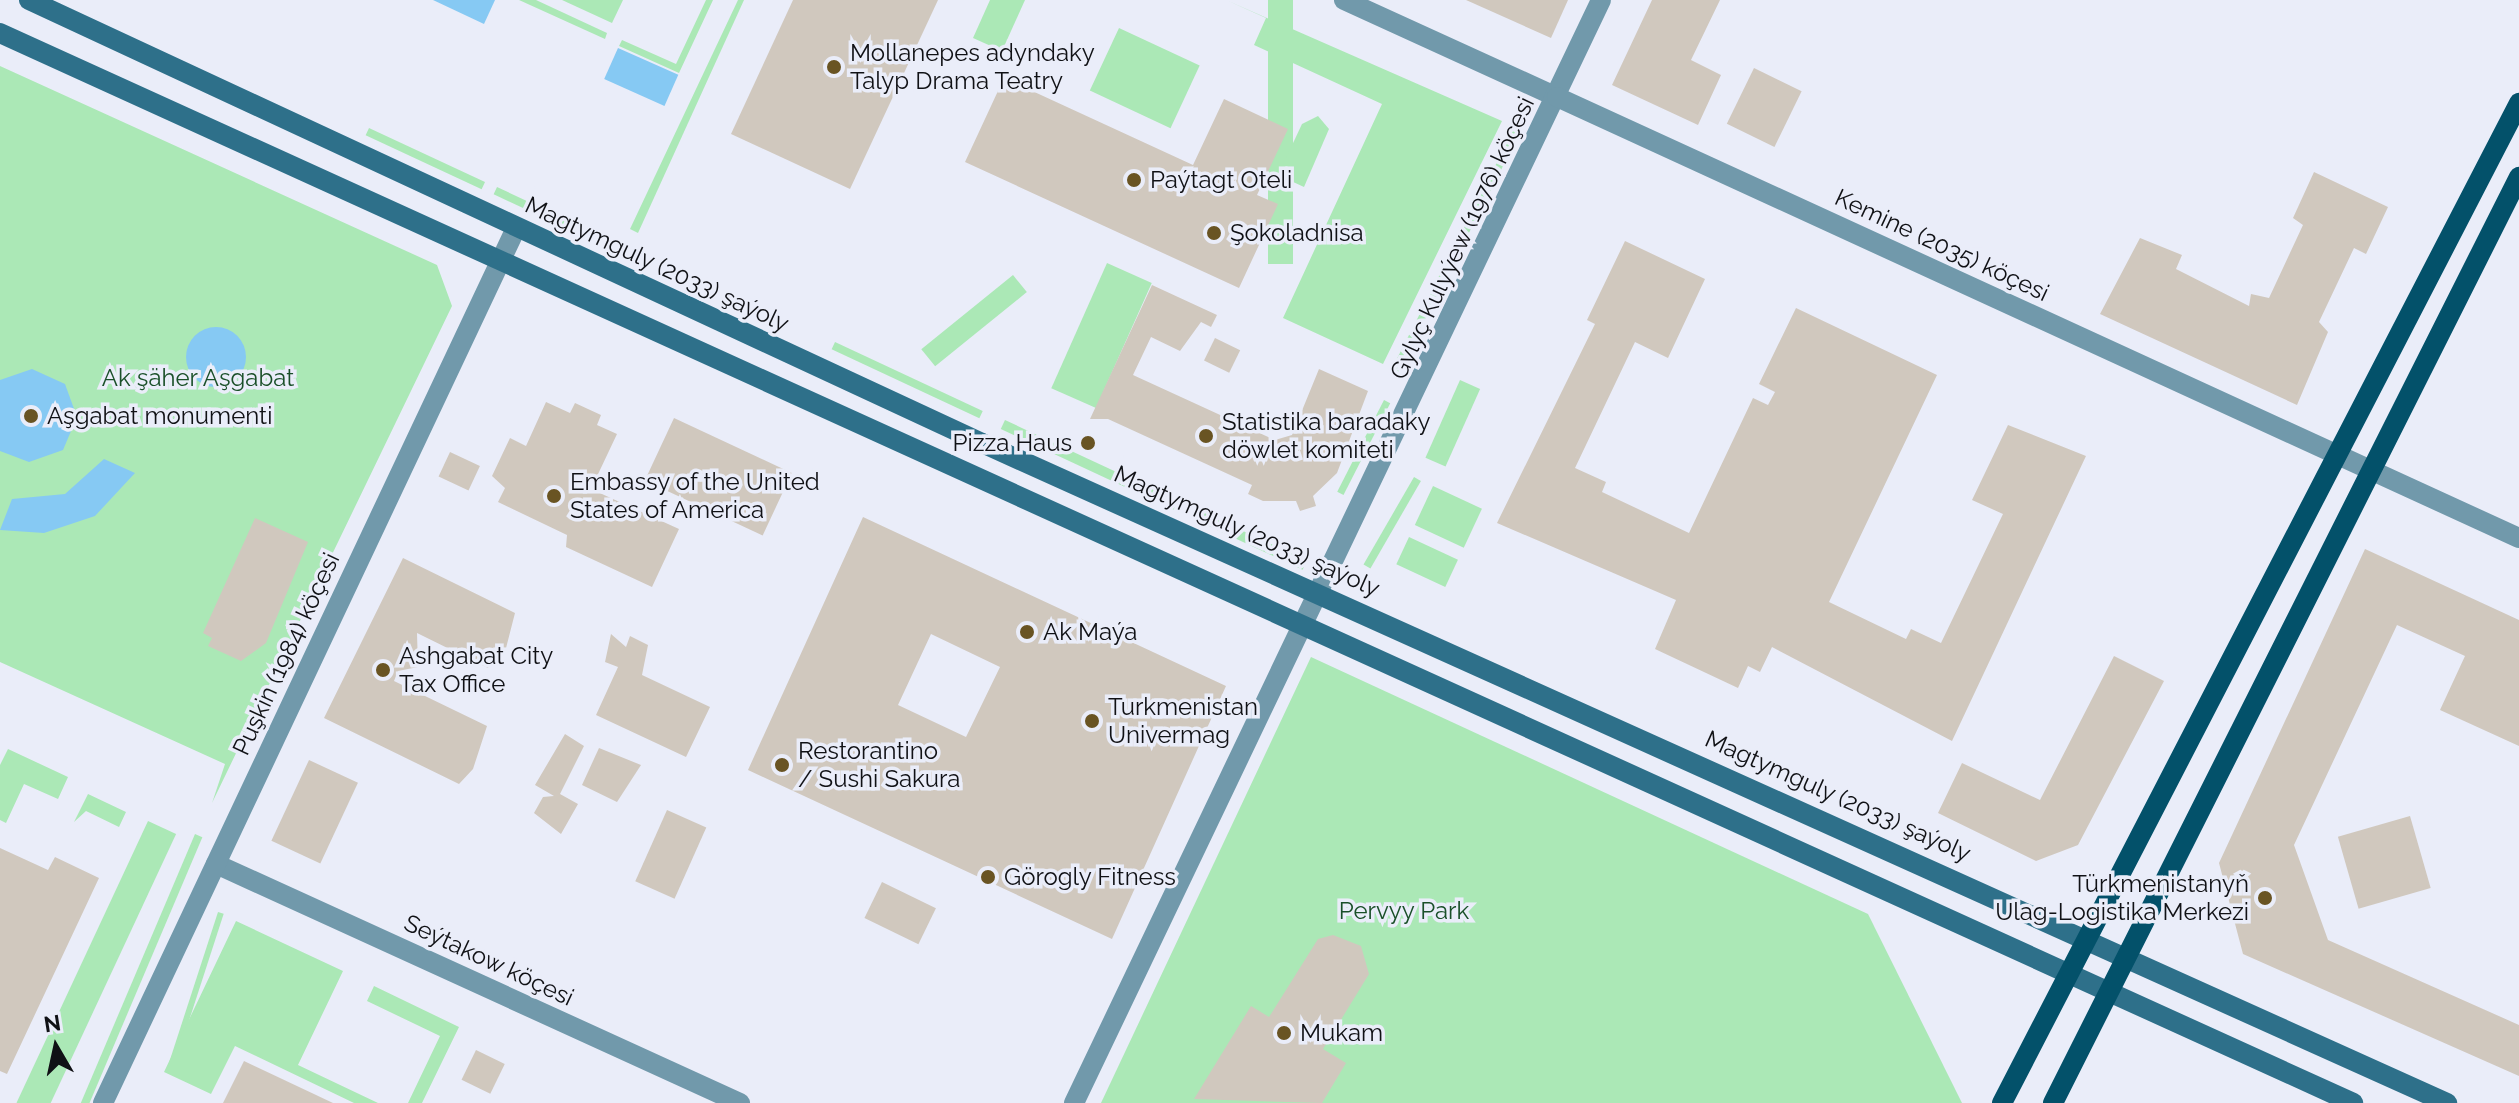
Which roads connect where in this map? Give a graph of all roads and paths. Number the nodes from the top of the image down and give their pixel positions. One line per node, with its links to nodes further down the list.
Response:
1 (29, 0): 8 (main road, Magtymguly (2033) şaýoly)
2 (1344, 0): 5 (street, Kemine (2035) köçesi)
3 (1601, 0): 5 (street, Gylyç Kulyýew (1976) köçesi)
4 (0, 33): 9 (main road)
5 (1557, 97): 10 (street, Kemine (2035) köçesi); 13 (street, Gylyç Kulyýew (1976) köçesi)
6 (2519, 103): 10 (main road)
7 (2519, 177): 11 (main road)
8 (516, 228): 9 (street, Puşkin (1984) köçesi); 13 (main road, Magtymguly (2033) şaýoly)
9 (500, 260): 14 (main road); 15 (street, Puşkin (1984) köçesi)
10 (2341, 456): 11 (street, Kemine (2035) köçesi); 16 (main road)
11 (2375, 472): 12 (street, Kemine (2035) köçesi); 17 (main road)
12 (2519, 538)
13 (1324, 592): 14 (street, Gylyç Kulyýew (1976) köçesi); 16 (main road, Magtymguly (2033) şaýoly)
14 (1306, 626): 18 (main road); 22 (street, Gylyç Kulyýew (1976) köçesi)
15 (216, 864): 20 (street, Puşkin (1984) köçesi); 21 (street, Seýtakow köçesi)
16 (2087, 937): 17 (main road, Magtymguly (2033) şaýoly); 18 (main road)
17 (2128, 957): 19 (main road); 26 (main road, Magtymguly (2033) şaýoly)
18 (2065, 975): 19 (main road); 23 (main road)
19 (2109, 997): 24 (main road); 25 (main road)
20 (103, 1103)
21 (740, 1103)
22 (1074, 1103)
23 (2002, 1103)
24 (2053, 1103)
25 (2353, 1103)
26 (2447, 1103)

